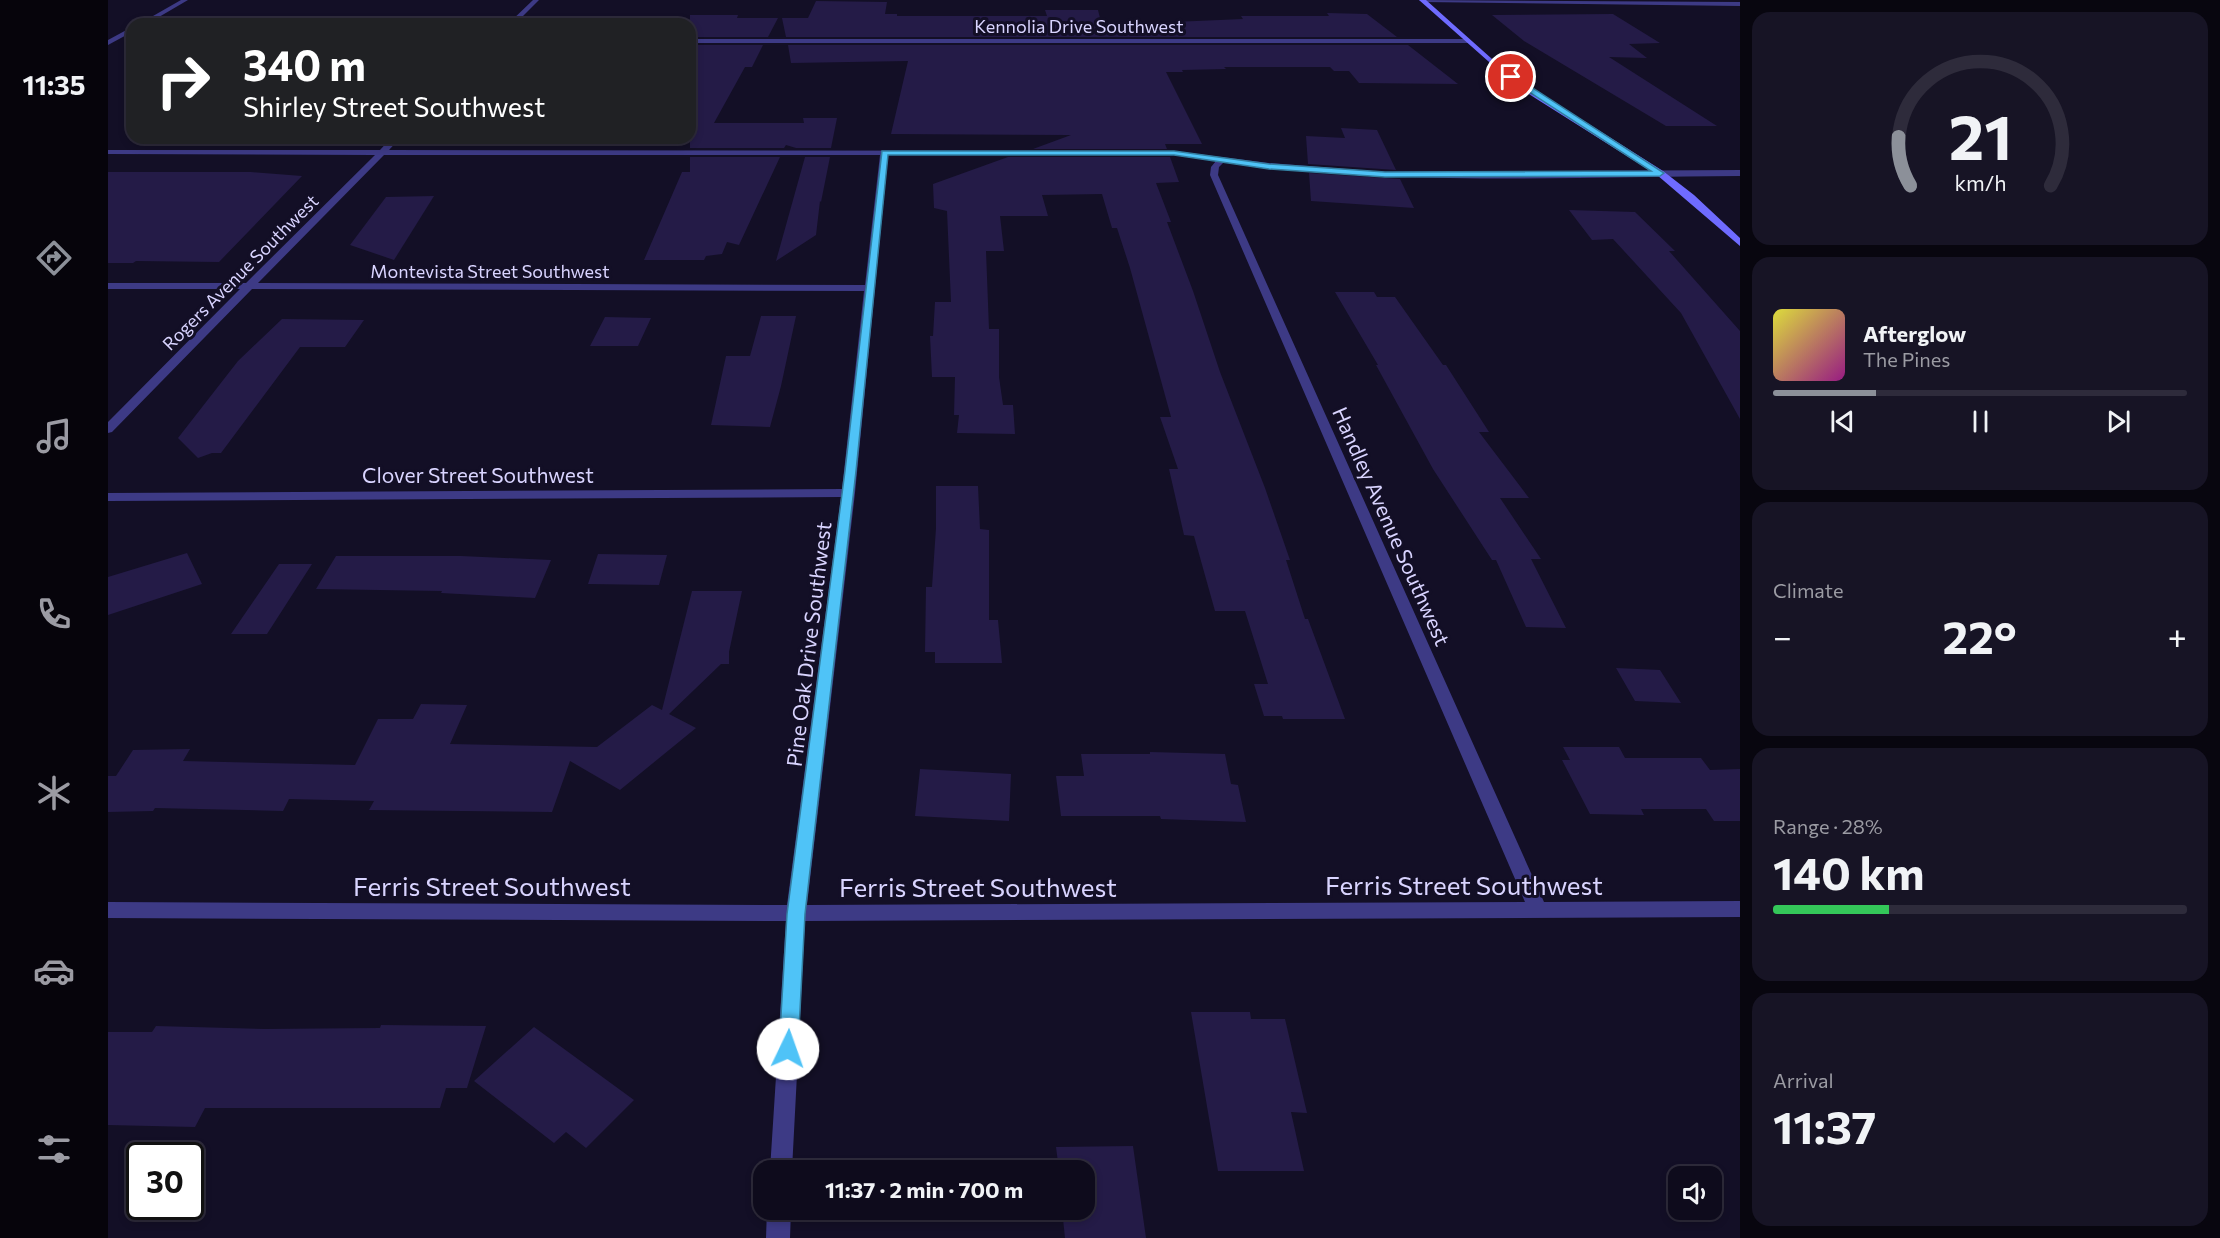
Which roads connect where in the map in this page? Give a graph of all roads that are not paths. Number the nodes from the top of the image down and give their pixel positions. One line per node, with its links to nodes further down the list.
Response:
1 (185, 0): 7 (street)
2 (536, 0): 8 (street)
3 (1422, 0): 4 (street); 12 (street)
4 (1724, 4): 5 (street); 6 (street)
5 (1740, 4)
6 (1740, 12)
7 (153, 18)
8 (518, 18)
9 (126, 33): 13 (street)
10 (126, 41): 13 (street)
11 (696, 41): 12 (street, Kennolia Drive Southwest)
12 (1468, 41): 19 (street)
13 (110, 42)
14 (390, 144): 16 (street, Rogers Avenue Southwest)
15 (108, 153): 16 (street)
16 (381, 153): 17 (street); 23 (street, Rogers Avenue Southwest)
17 (884, 153): 18 (street); 24 (street, Pine Oak Drive Southwest)
18 (1222, 159): 19 (street); 30 (street, Handley Avenue Southwest)
19 (1660, 173): 20 (street); 21 (street)
20 (1740, 173)
21 (1740, 243)
22 (108, 286): 23 (street, Montevista Street Southwest)
23 (247, 286): 24 (street, Montevista Street Southwest); 25 (street, Rogers Avenue Southwest)
24 (871, 288): 26 (street, Pine Oak Drive Southwest)
25 (108, 429)
26 (848, 494): 27 (street, Clover Street Southwest); 31 (street, Pine Oak Drive Southwest)
27 (108, 497)
28 (1740, 909): 30 (street, Ferris Street Southwest)
29 (108, 910): 31 (street, Ferris Street Southwest)
30 (1538, 911): 31 (street, Ferris Street Southwest)
31 (796, 914): 32 (street, Pine Oak Drive Southwest)
32 (782, 1160)
33 (779, 1220): 34 (street)
34 (778, 1238)

